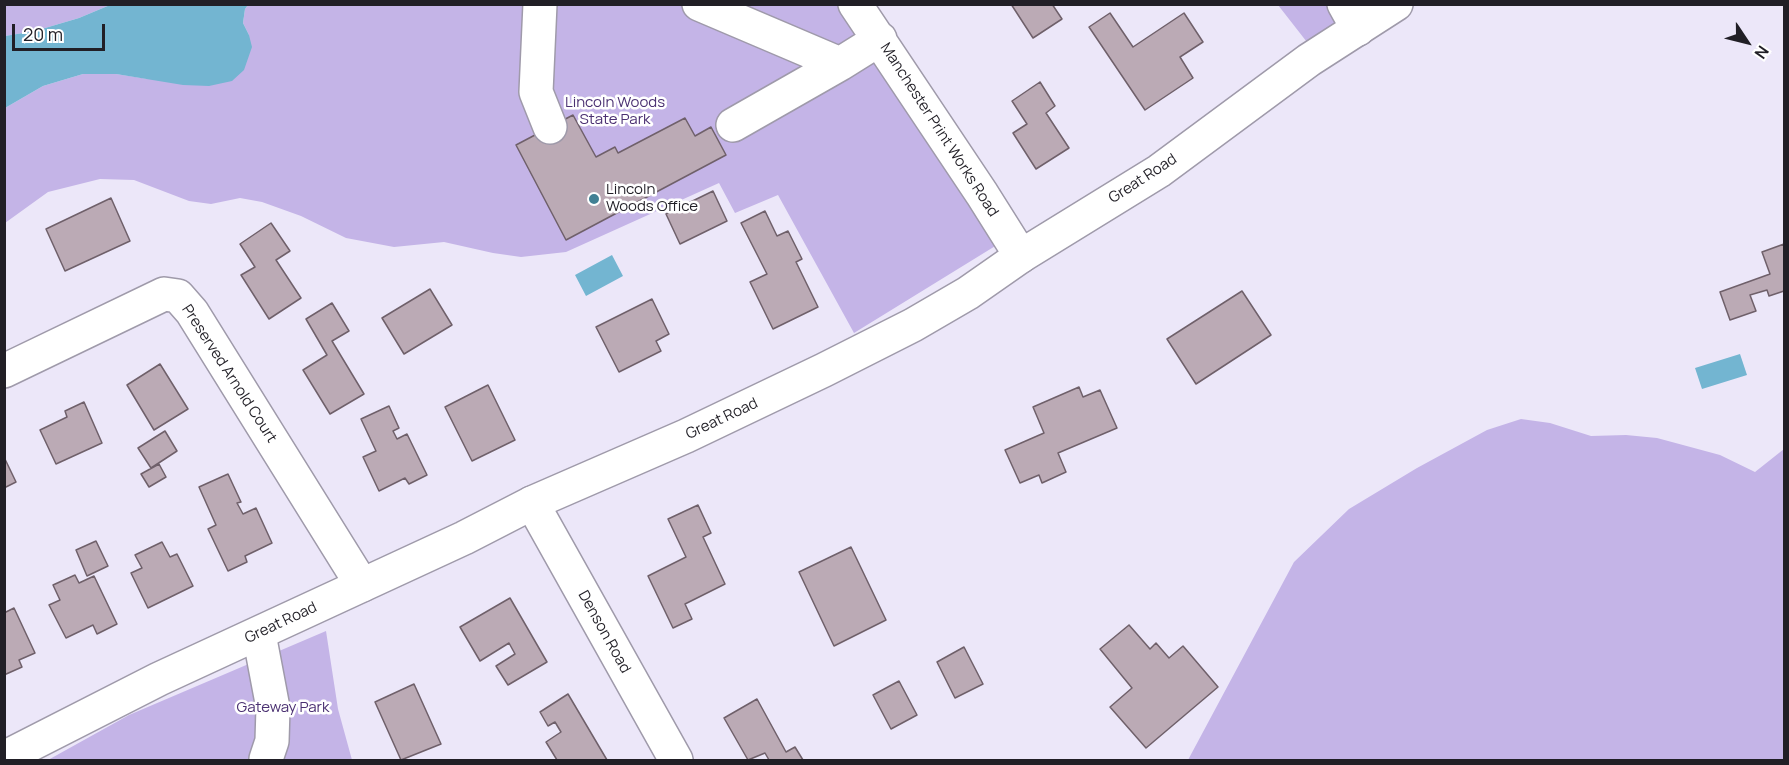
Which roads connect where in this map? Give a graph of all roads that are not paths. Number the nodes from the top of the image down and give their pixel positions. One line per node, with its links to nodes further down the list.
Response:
1 (540, 4): 9 (main road)
2 (699, 4): 7 (main road)
3 (855, 4): 6 (main road, Manchester Print Works Road)
4 (1396, 4): 5 (main road, Great Road)
5 (1351, 17): 10 (main road, Great Road)
6 (880, 39): 7 (main road); 10 (main road, Manchester Print Works Road)
7 (840, 64): 8 (main road)
8 (733, 125)
9 (550, 127)
10 (1022, 256): 12 (main road, Great Road)
11 (4, 371): 13 (main road, Preserved Arnold Court)
12 (532, 503): 13 (main road, Great Road); 17 (main road, Denson Road)
13 (362, 585): 14 (main road, Great Road)
14 (259, 634): 15 (main road, Great Road); 16 (main road)
15 (4, 758)
16 (265, 760)
17 (676, 760)

